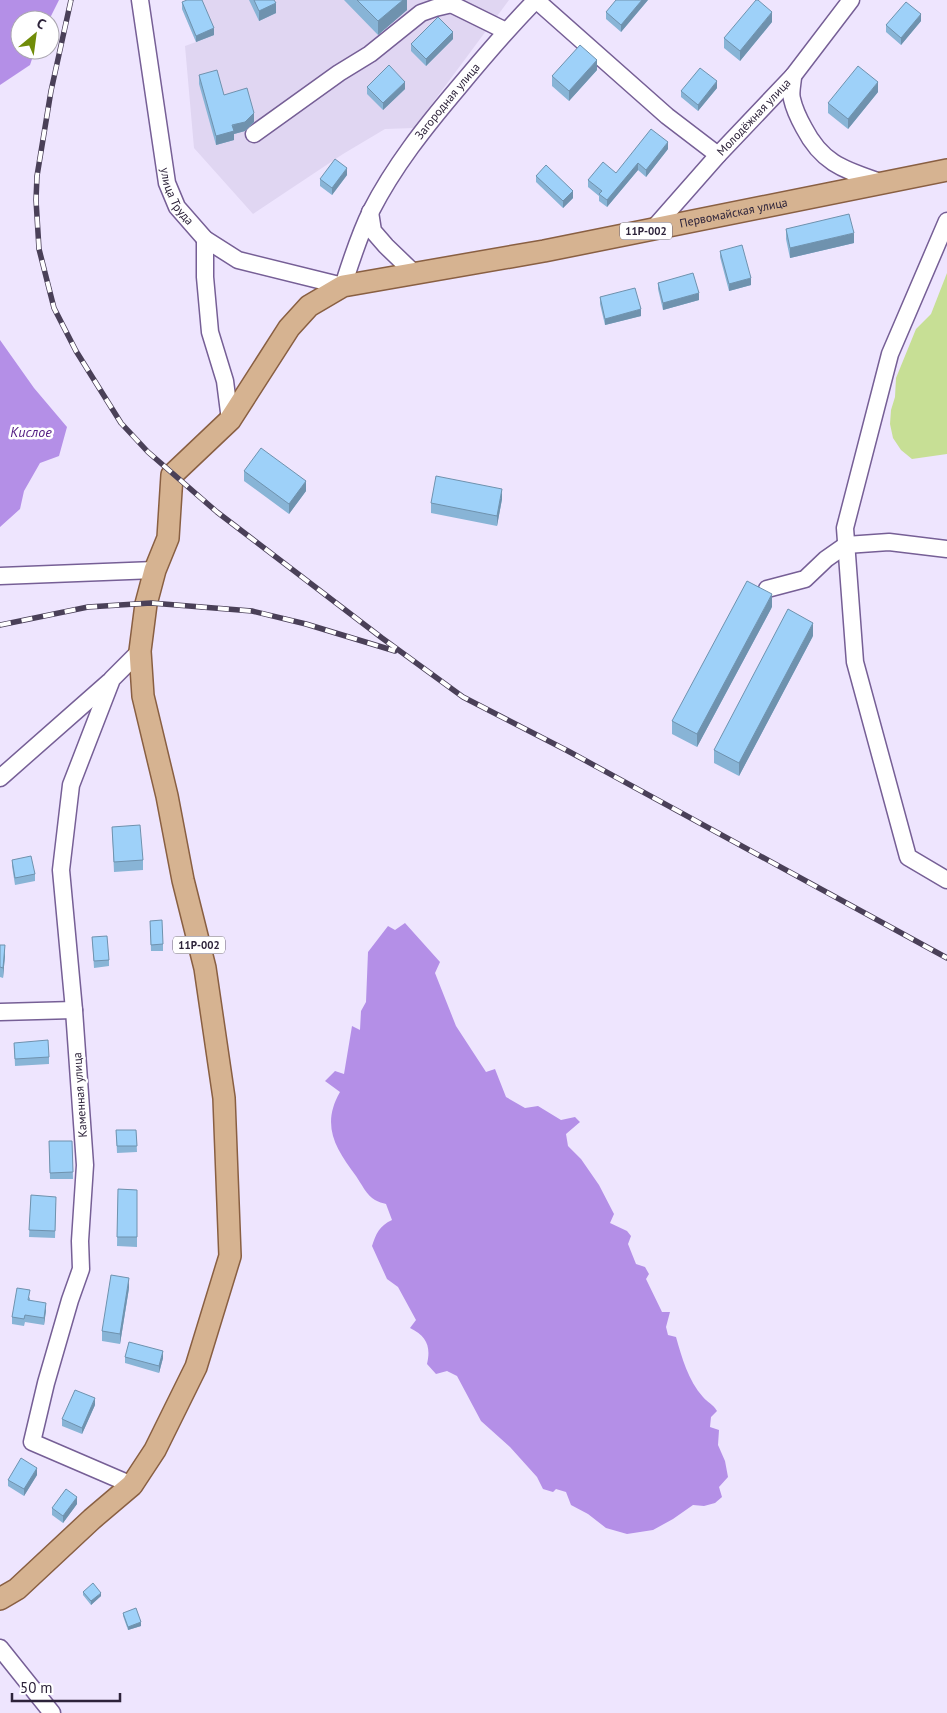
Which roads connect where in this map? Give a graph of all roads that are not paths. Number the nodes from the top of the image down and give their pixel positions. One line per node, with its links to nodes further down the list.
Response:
1 (140, 0): 14 (street, улица Труда)
2 (536, 0): 5 (street, Загородная улица); 8 (street)
3 (851, 0): 6 (street, Молодёжная улица)
4 (447, 2): 5 (street); 7 (street)
5 (506, 31): 11 (street, Загородная улица)
6 (793, 76): 8 (street, Молодёжная улица); 10 (street)
7 (254, 134)
8 (718, 155): 13 (street, Молодёжная улица)
9 (947, 170): 10 (main road, Первомайская улица / 11Р-002)
10 (883, 183): 13 (main road, Первомайская улица / 11Р-002)
11 (370, 212): 15 (street); 16 (street, Загородная улица)
12 (947, 221): 18 (street)
13 (652, 230): 15 (main road, Первомайская улица / 11Р-002)
14 (205, 239): 16 (street, улица Труда); 17 (street)
15 (414, 274): 16 (main road, Первомайская улица / 11Р-002)
16 (343, 286): 17 (main road, 11Р-002)
17 (230, 420): 20 (main road, 11Р-002)
18 (846, 545): 19 (street); 22 (street); 26 (street)
19 (947, 549)
20 (155, 570): 21 (street); 23 (main road, 11Р-002)
21 (0, 576)
22 (767, 589)
23 (140, 651): 24 (street, Каменная улица); 29 (main road, 11Р-002)
24 (112, 679): 25 (street); 27 (street, Каменная улица)
25 (0, 778)
26 (947, 880)
27 (74, 1010): 28 (street); 29 (street, Каменная улица)
28 (0, 1012)
29 (132, 1486): 30 (main road, 11Р-002)
30 (0, 1599)
31 (0, 1648): 32 (street)
32 (52, 1713)

